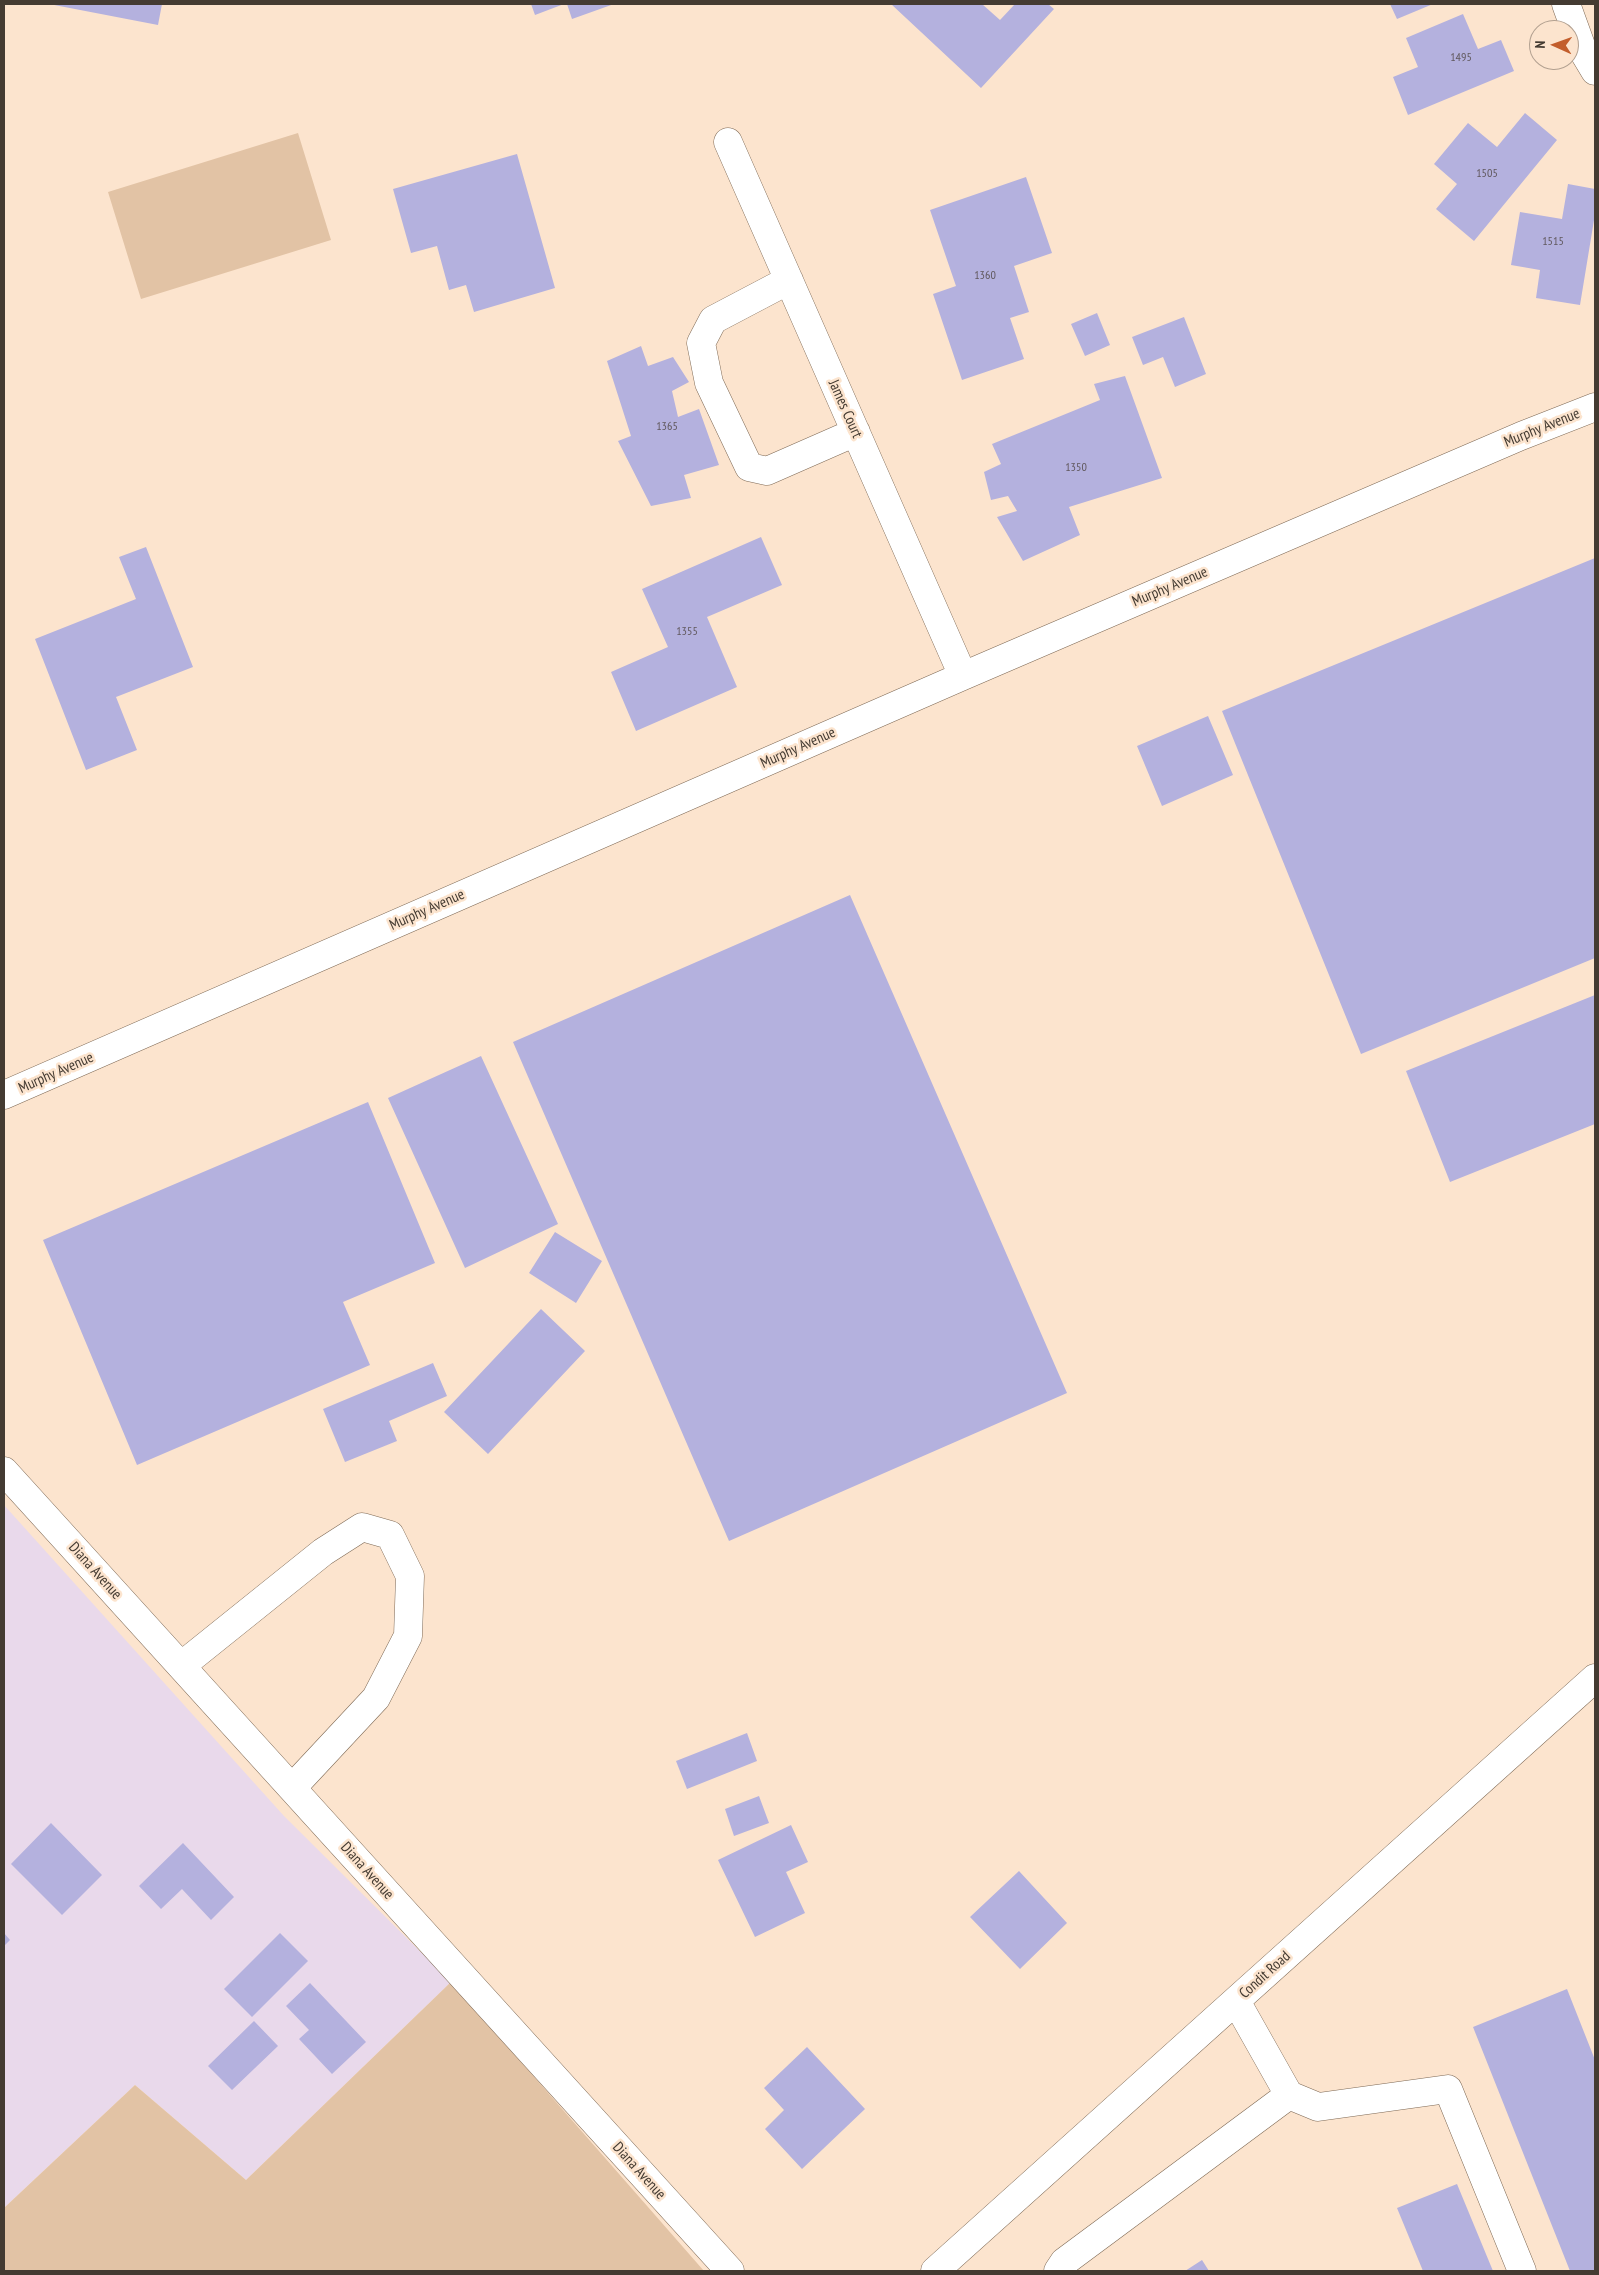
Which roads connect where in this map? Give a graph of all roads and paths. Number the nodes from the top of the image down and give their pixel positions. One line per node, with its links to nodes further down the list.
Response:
1 (1566, 4): 2 (street)
2 (1595, 71)
3 (728, 142): 4 (street, James Court)
4 (789, 280): 6 (street, James Court); 6 (street)
5 (1595, 407): 7 (street, Murphy Avenue)
6 (856, 432): 7 (street, James Court)
7 (963, 676): 8 (street, Murphy Avenue)
8 (4, 1095)
9 (4, 1471): 10 (street, Diana Avenue)
10 (181, 1666): 12 (street, Diana Avenue); 12 (street)
11 (1595, 1678): 13 (street, Condit Road)
12 (292, 1788): 15 (street, Diana Avenue)
13 (1236, 2001): 14 (street); 16 (street, Condit Road)
14 (1289, 2095): 17 (street); 18 (street)
15 (730, 2271)
16 (935, 2271)
17 (1058, 2271)
18 (1522, 2271)

